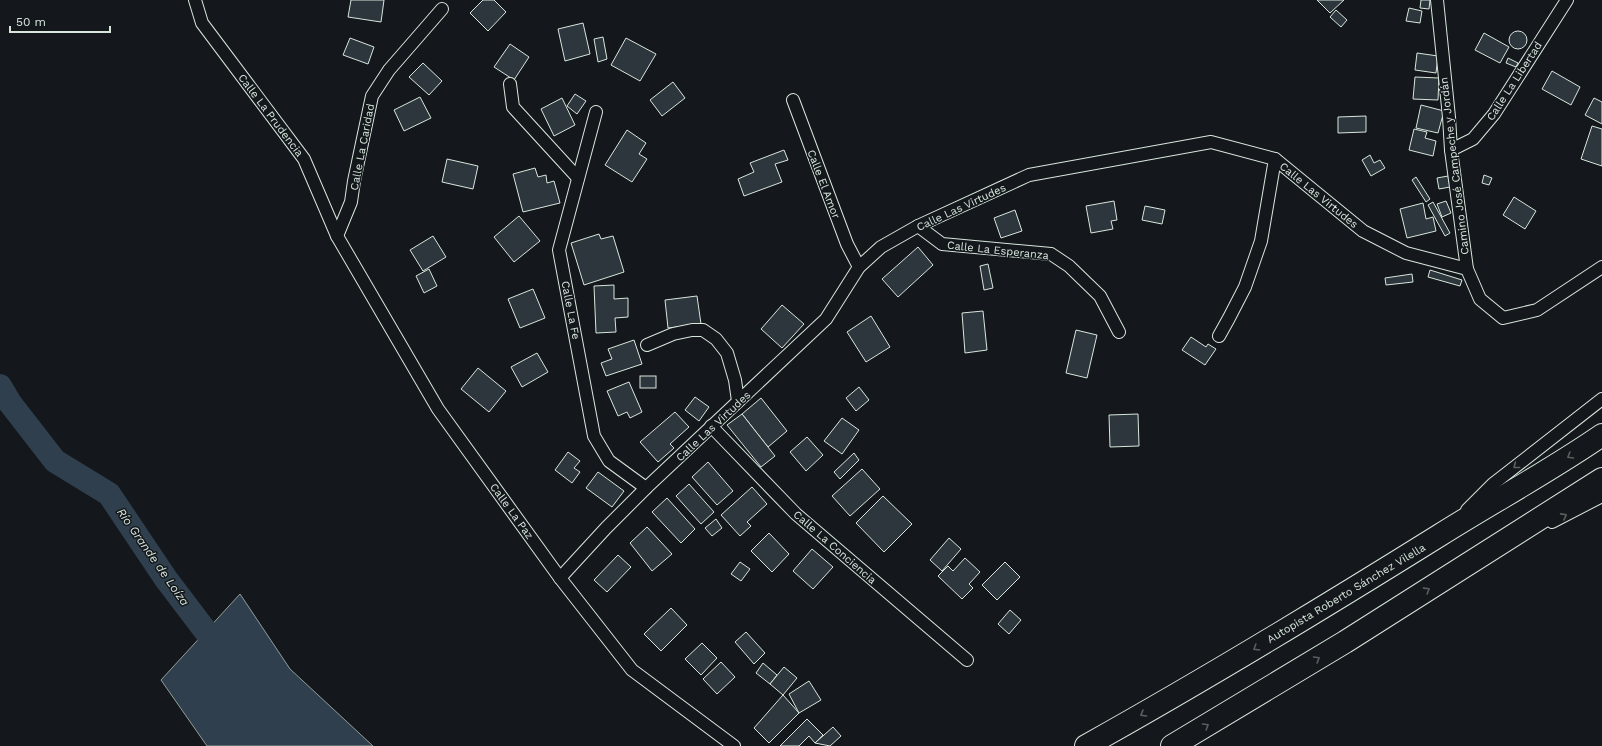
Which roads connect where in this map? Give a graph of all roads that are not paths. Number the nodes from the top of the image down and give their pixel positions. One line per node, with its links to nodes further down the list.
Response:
1 (195, 0): 12 (street, Calle La Prudencia)
2 (1436, 0): 8 (street, Camino José Campeche y Jordán)
3 (1567, 0): 8 (street, Calle La Libertad)
4 (442, 9): 12 (street, Calle La Caridad)
5 (510, 84): 10 (street)
6 (793, 100): 13 (street, Calle El Amor)
7 (596, 112): 10 (street, Calle La Fe)
8 (1451, 150): 15 (street, Camino José Campeche y Jordán)
9 (1275, 159): 11 (street, Calle Las Virtudes); 15 (street, Calle Las Virtudes); 17 (street)
10 (578, 178): 24 (street, Calle La Fe)
11 (918, 226): 13 (street, Calle Las Virtudes); 16 (street, Calle La Esperanza)
12 (337, 236): 28 (street, Calle La Paz)
13 (859, 267): 20 (street, Calle Las Virtudes)
14 (1602, 267): 15 (street, Camino José Campeche y Jordán)
15 (1466, 269)
16 (1119, 332)
17 (1219, 336)
18 (647, 345): 20 (street)
19 (1602, 399): 26 (street, one-way to 26)
20 (738, 401): 21 (street, Calle Las Virtudes)
21 (711, 426): 24 (street, Calle Las Virtudes); 29 (street, Calle La Conciencia)
22 (1602, 435): 26 (highway, Autopista Roberto Sánchez Vilella, one-way to 26)
23 (1602, 479): 27 (highway)
24 (646, 488): 28 (street, Calle Las Virtudes)
25 (1602, 496): 27 (street, one-way to 25)
26 (1441, 534): 31 (highway, Autopista Roberto Sánchez Vilella, one-way to 31)
27 (1455, 573): 32 (highway, one-way to 27)
28 (560, 578): 30 (street, Calle La Paz)
29 (967, 660)
30 (734, 746)
31 (1086, 746)
32 (1172, 746)

